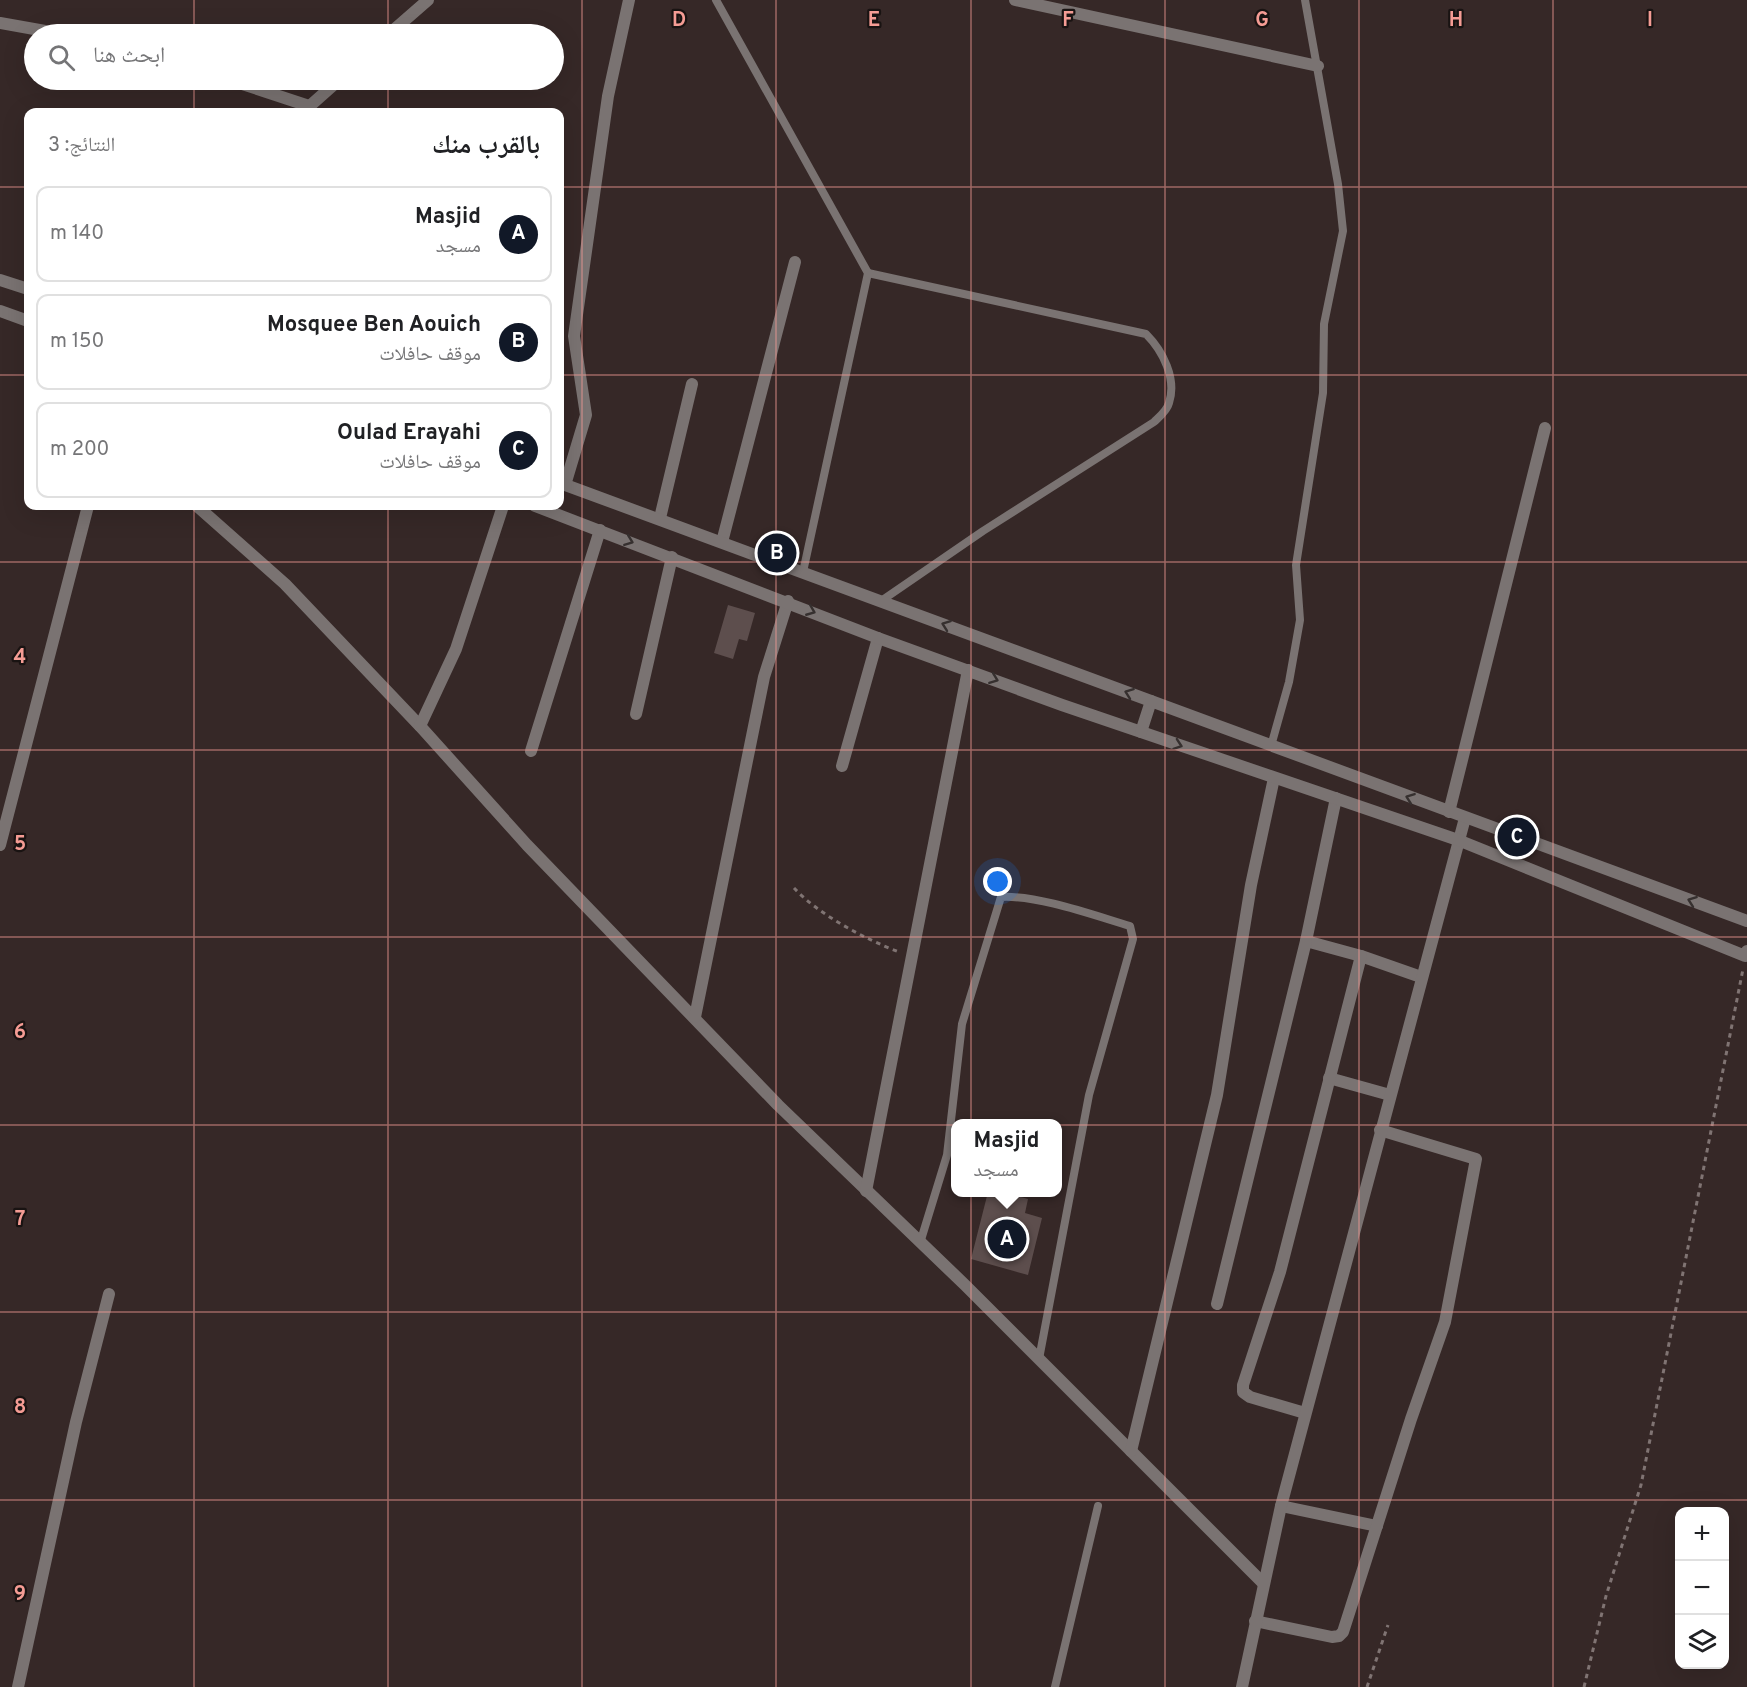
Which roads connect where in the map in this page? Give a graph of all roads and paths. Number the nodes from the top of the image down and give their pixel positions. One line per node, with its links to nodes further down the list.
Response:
1 (428, 0): 7 (street)
2 (629, 0): 22 (street)
3 (716, 0): 15 (lane)
4 (1015, 0): 9 (street)
5 (1305, 0): 9 (lane)
6 (0, 23): 8 (street)
7 (400, 24)
8 (24, 27)
9 (1318, 66): 41 (lane)
10 (256, 90): 12 (street)
11 (328, 90): 13 (street)
12 (303, 108)
13 (307, 108)
14 (795, 262): 30 (street)
15 (868, 273): 32 (lane); 34 (lane)
16 (0, 280): 17 (street)
17 (24, 288)
18 (0, 311): 19 (street)
19 (24, 320)
20 (692, 384): 28 (street)
21 (1545, 428): 46 (street)
22 (564, 478)
23 (564, 485): 28 (street)
24 (87, 510): 49 (street)
25 (202, 510): 39 (street)
26 (502, 510): 39 (street)
27 (546, 510): 29 (street)
28 (660, 518): 30 (street)
29 (600, 530): 31 (street, one-way to 31); 42 (street)
30 (722, 542): 32 (street)
31 (672, 557): 33 (street); 38 (street)
32 (803, 572): 34 (street)
33 (788, 601): 35 (street, one-way to 35); 57 (street)
34 (881, 602): 37 (street, one-way to 34)
35 (878, 638): 36 (street); 43 (street)
36 (968, 670): 40 (street, one-way to 40); 55 (street)
37 (1151, 701): 40 (street); 41 (street)
38 (636, 714)
39 (420, 726): 57 (street)
40 (1140, 732): 44 (street, one-way to 44)
41 (1271, 746): 46 (street, one-way to 41)
42 (531, 751)
43 (842, 766)
44 (1274, 778): 45 (street); 69 (street)
45 (1336, 798): 48 (street); 52 (street)
46 (1449, 812): 47 (street)
47 (1465, 818): 48 (street); 51 (street, one-way to 47)
48 (1458, 840): 53 (street); 56 (street)
49 (0, 845)
50 (794, 888): 55 (path)
51 (1747, 921)
52 (1306, 941): 54 (street); 66 (street)
53 (1746, 953): 80 (path)
54 (1361, 956): 56 (street); 58 (street)
55 (912, 957): 63 (street)
56 (1422, 977): 59 (street)
57 (695, 1017): 63 (street)
58 (1329, 1078): 59 (street); 68 (street)
59 (1390, 1095): 62 (street)
60 (951, 1119): 67 (lane)
61 (951, 1120): 64 (lane)
62 (1380, 1130): 68 (street); 72 (street)
63 (866, 1191): 64 (street)
64 (920, 1243): 67 (street)
65 (109, 1294): 76 (street)
66 (1217, 1304)
67 (1039, 1359): 69 (street)
68 (1305, 1413): 71 (street)
69 (1131, 1451): 73 (street)
70 (1098, 1506): 77 (lane)
71 (1281, 1506): 72 (street); 73 (street)
72 (1377, 1526): 74 (street)
73 (1263, 1582): 74 (street)
74 (1255, 1621): 78 (street)
75 (1388, 1625): 79 (path)
76 (18, 1687)
77 (1055, 1687)
78 (1242, 1687)
79 (1367, 1687)
80 (1584, 1687)

